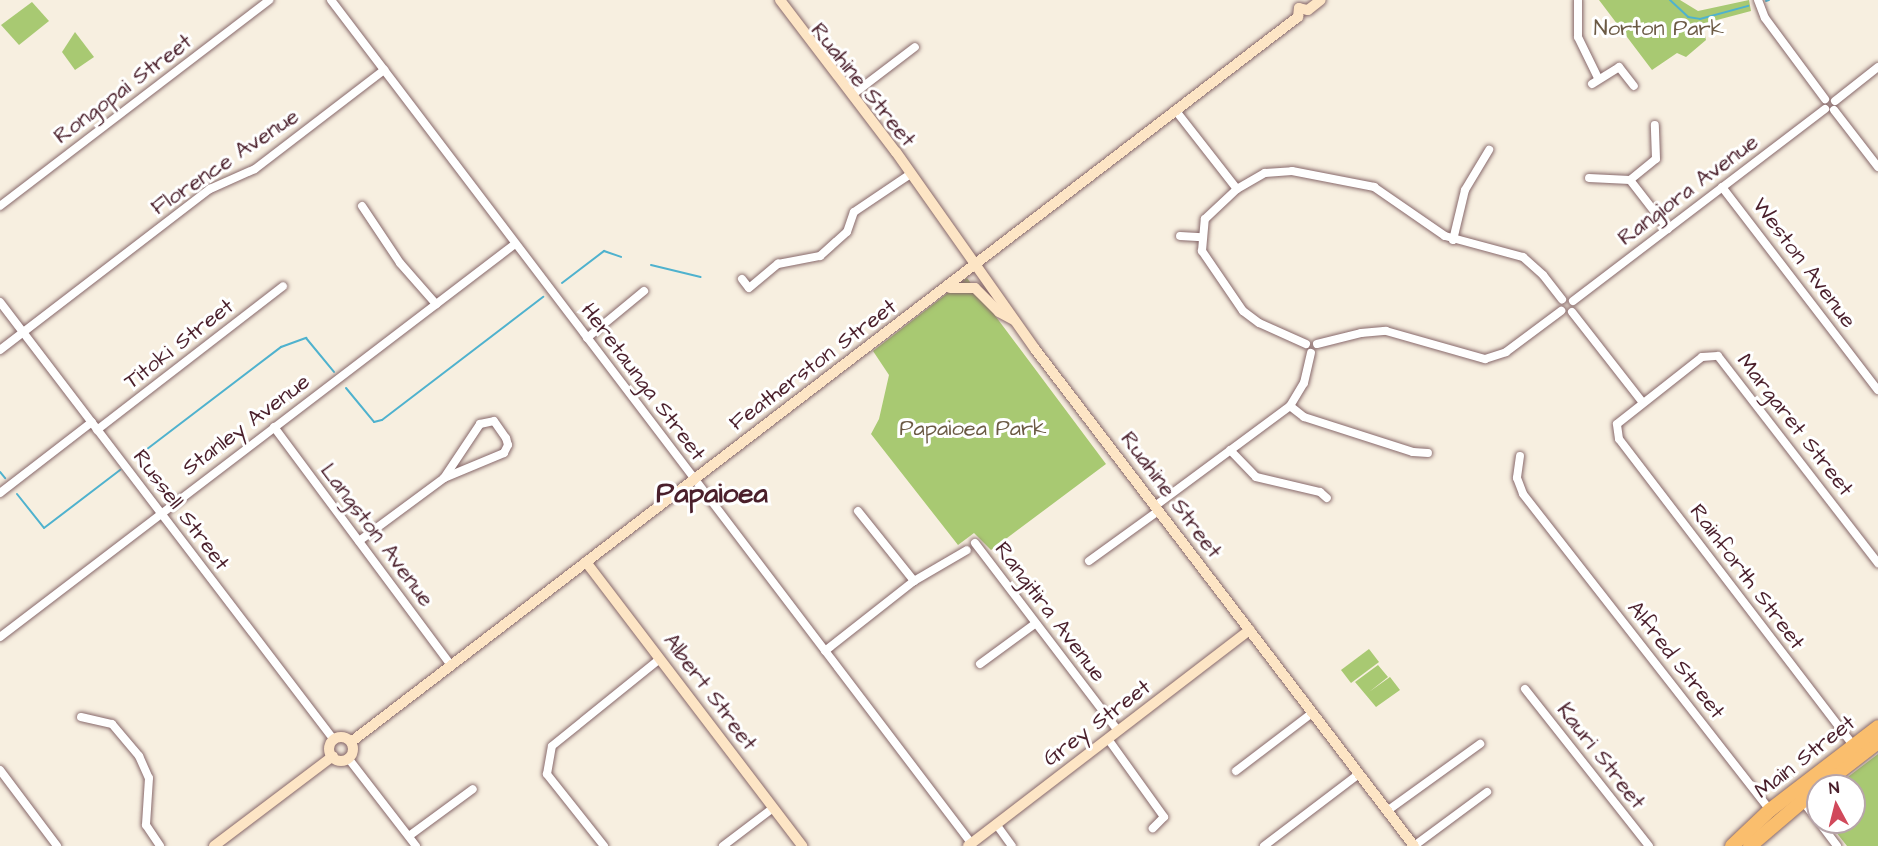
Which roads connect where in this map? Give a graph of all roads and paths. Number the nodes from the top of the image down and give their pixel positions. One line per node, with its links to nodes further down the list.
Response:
1 (268, 0): 26 (street, Rongopai Street)
2 (331, 0): 10 (street, Heretaunga Street)
3 (1321, 0): 7 (main road, Featherston Street)
4 (1578, 0): 11 (street)
5 (1758, 0): 13 (street)
6 (777, 1): 12 (main road, Ruahine Street); 19 (main road, Ruahine Street)
7 (1300, 9): 16 (main road, Featherston Street)
8 (915, 47): 12 (street)
9 (1878, 67): 14 (street)
10 (384, 70): 32 (street, Heretaunga Street); 45 (street, Florence Avenue)
11 (1634, 86)
12 (852, 95): 19 (main road, Ruahine Street)
13 (1825, 99): 14 (street); 15 (street)
14 (1835, 105): 15 (street); 20 (street)
15 (1825, 109): 24 (street, Rangiora Avenue)
16 (1176, 111): 25 (street); 33 (main road, Featherston Street)
17 (1655, 125): 23 (street)
18 (1489, 150): 31 (street)
19 (902, 165): 21 (main road, Ruahine Street)
20 (1878, 168)
21 (909, 175): 33 (main road, Ruahine Street); 34 (street)
22 (1589, 178): 23 (street)
23 (1630, 180): 28 (street)
24 (1722, 187): 28 (street, Rangiora Avenue); 51 (street, Weston Avenue)
25 (1237, 189): 30 (street); 31 (street)
26 (0, 206)
27 (362, 206): 41 (street)
28 (1668, 229): 39 (street, Rangiora Avenue)
29 (1180, 236): 30 (street)
30 (1202, 237): 47 (street)
31 (1453, 240): 38 (street)
32 (515, 244): 41 (street, Stanley Avenue); 46 (street, Heretaunga Street)
33 (975, 264): 36 (main road, Featherston Street); 44 (main road, Ruahine Street)
34 (742, 279)
35 (283, 286): 57 (street, Titoki Street)
36 (946, 289): 44 (main road); 62 (main road, Featherston Street)
37 (644, 291): 46 (street)
38 (1562, 299): 39 (street); 42 (street)
39 (1573, 301): 43 (street)
40 (0, 302): 45 (street, Russell Street)
41 (435, 304): 55 (street, Stanley Avenue)
42 (1561, 311): 43 (street); 48 (street)
43 (1572, 312): 52 (street)
44 (1016, 321): 65 (main road, Ruahine Street)
45 (23, 332): 49 (street, Florence Avenue); 54 (street, Russell Street)
46 (587, 338): 62 (street, Heretaunga Street)
47 (1306, 344): 48 (street); 50 (street)
48 (1317, 344): 50 (street)
49 (0, 350)
50 (1311, 353): 53 (street)
51 (1878, 390)
52 (1643, 403): 56 (street, Margaret Street); 73 (street, Margaret Street)
53 (1290, 406): 58 (street); 59 (street)
54 (92, 422): 57 (street, Russell Street); 63 (street)
55 (274, 427): 67 (street, Stanley Avenue); 68 (street, Langston Avenue)
56 (1616, 428): 92 (street, Rainforth Street)
57 (97, 430): 67 (street, Russell Street)
58 (1230, 450): 64 (street); 65 (street)
59 (1428, 453)
60 (1520, 456): 105 (street, Alfred Street)
61 (444, 478): 61 (street); 68 (street)
62 (694, 479): 72 (main road, Featherston Street); 78 (street, Heretaunga Street)
63 (0, 493)
64 (1327, 498)
65 (1156, 508): 71 (street); 76 (main road, Ruahine Street)
66 (858, 511): 74 (street)
67 (161, 513): 77 (street, Stanley Avenue); 88 (street, Russell Street)
68 (359, 541): 81 (street, Langston Avenue)
69 (975, 543): 75 (street, Rangitira Avenue)
70 (967, 550): 74 (street)
71 (1089, 561)
72 (586, 562): 79 (main road, Albert Street); 81 (main road, Featherston Street)
73 (1878, 562)
74 (914, 582): 78 (street)
75 (1036, 623): 80 (street); 86 (street, Rangitira Avenue)
76 (1250, 630): 83 (main road, Ruahine Street); 86 (main road, Grey Street)
77 (0, 637)
78 (825, 651): 111 (street, Heretaunga Street)
79 (660, 659): 104 (main road, Albert Street); 116 (street)
80 (980, 664)
81 (451, 665): 89 (main road, Featherston Street)
82 (1525, 688): 122 (street, Kauri Street)
83 (1312, 713): 96 (street); 97 (main road, Ruahine Street)
84 (81, 717): 113 (street)
85 (1878, 726): 92 (highway, Main Street)
86 (1118, 731): 87 (main road, Grey Street)
87 (1108, 739): 107 (main road, Grey Street); 108 (street)
88 (334, 740): 89 (main road); 93 (main road)
89 (351, 742): 94 (main road)
90 (1878, 742): 98 (highway, Main Street)
91 (1480, 744): 106 (street)
92 (1853, 745): 102 (highway, Main Street)
93 (333, 756): 94 (main road); 114 (main road)
94 (348, 758): 110 (street)
95 (0, 770): 112 (street)
96 (1236, 771)
97 (1359, 774): 106 (main road, Ruahine Street); 120 (street)
98 (1837, 774)
99 (472, 789): 110 (street)
100 (1487, 792): 121 (street)
101 (1806, 793): 102 (highway, Main Street)
102 (1798, 796): 103 (street); 105 (highway, Main Street); 124 (highway, Main Street)
103 (1806, 806)
104 (773, 808): 117 (street); 118 (main road, Albert Street)
105 (1770, 810): 123 (highway, Main Street)
106 (1387, 811): 121 (main road, Ruahine Street)
107 (996, 824): 111 (main road, Grey Street); 119 (street)
108 (1153, 828)
109 (1828, 834): 125 (street)
110 (409, 836): 115 (street)
111 (970, 845)
112 (57, 846)
113 (160, 846)
114 (214, 846)
115 (416, 846)
116 (604, 846)
117 (723, 846)
118 (802, 846)
119 (1012, 846)
120 (1264, 846)
121 (1414, 846)
122 (1649, 846)
123 (1732, 846)
124 (1750, 846)
125 (1837, 846)

